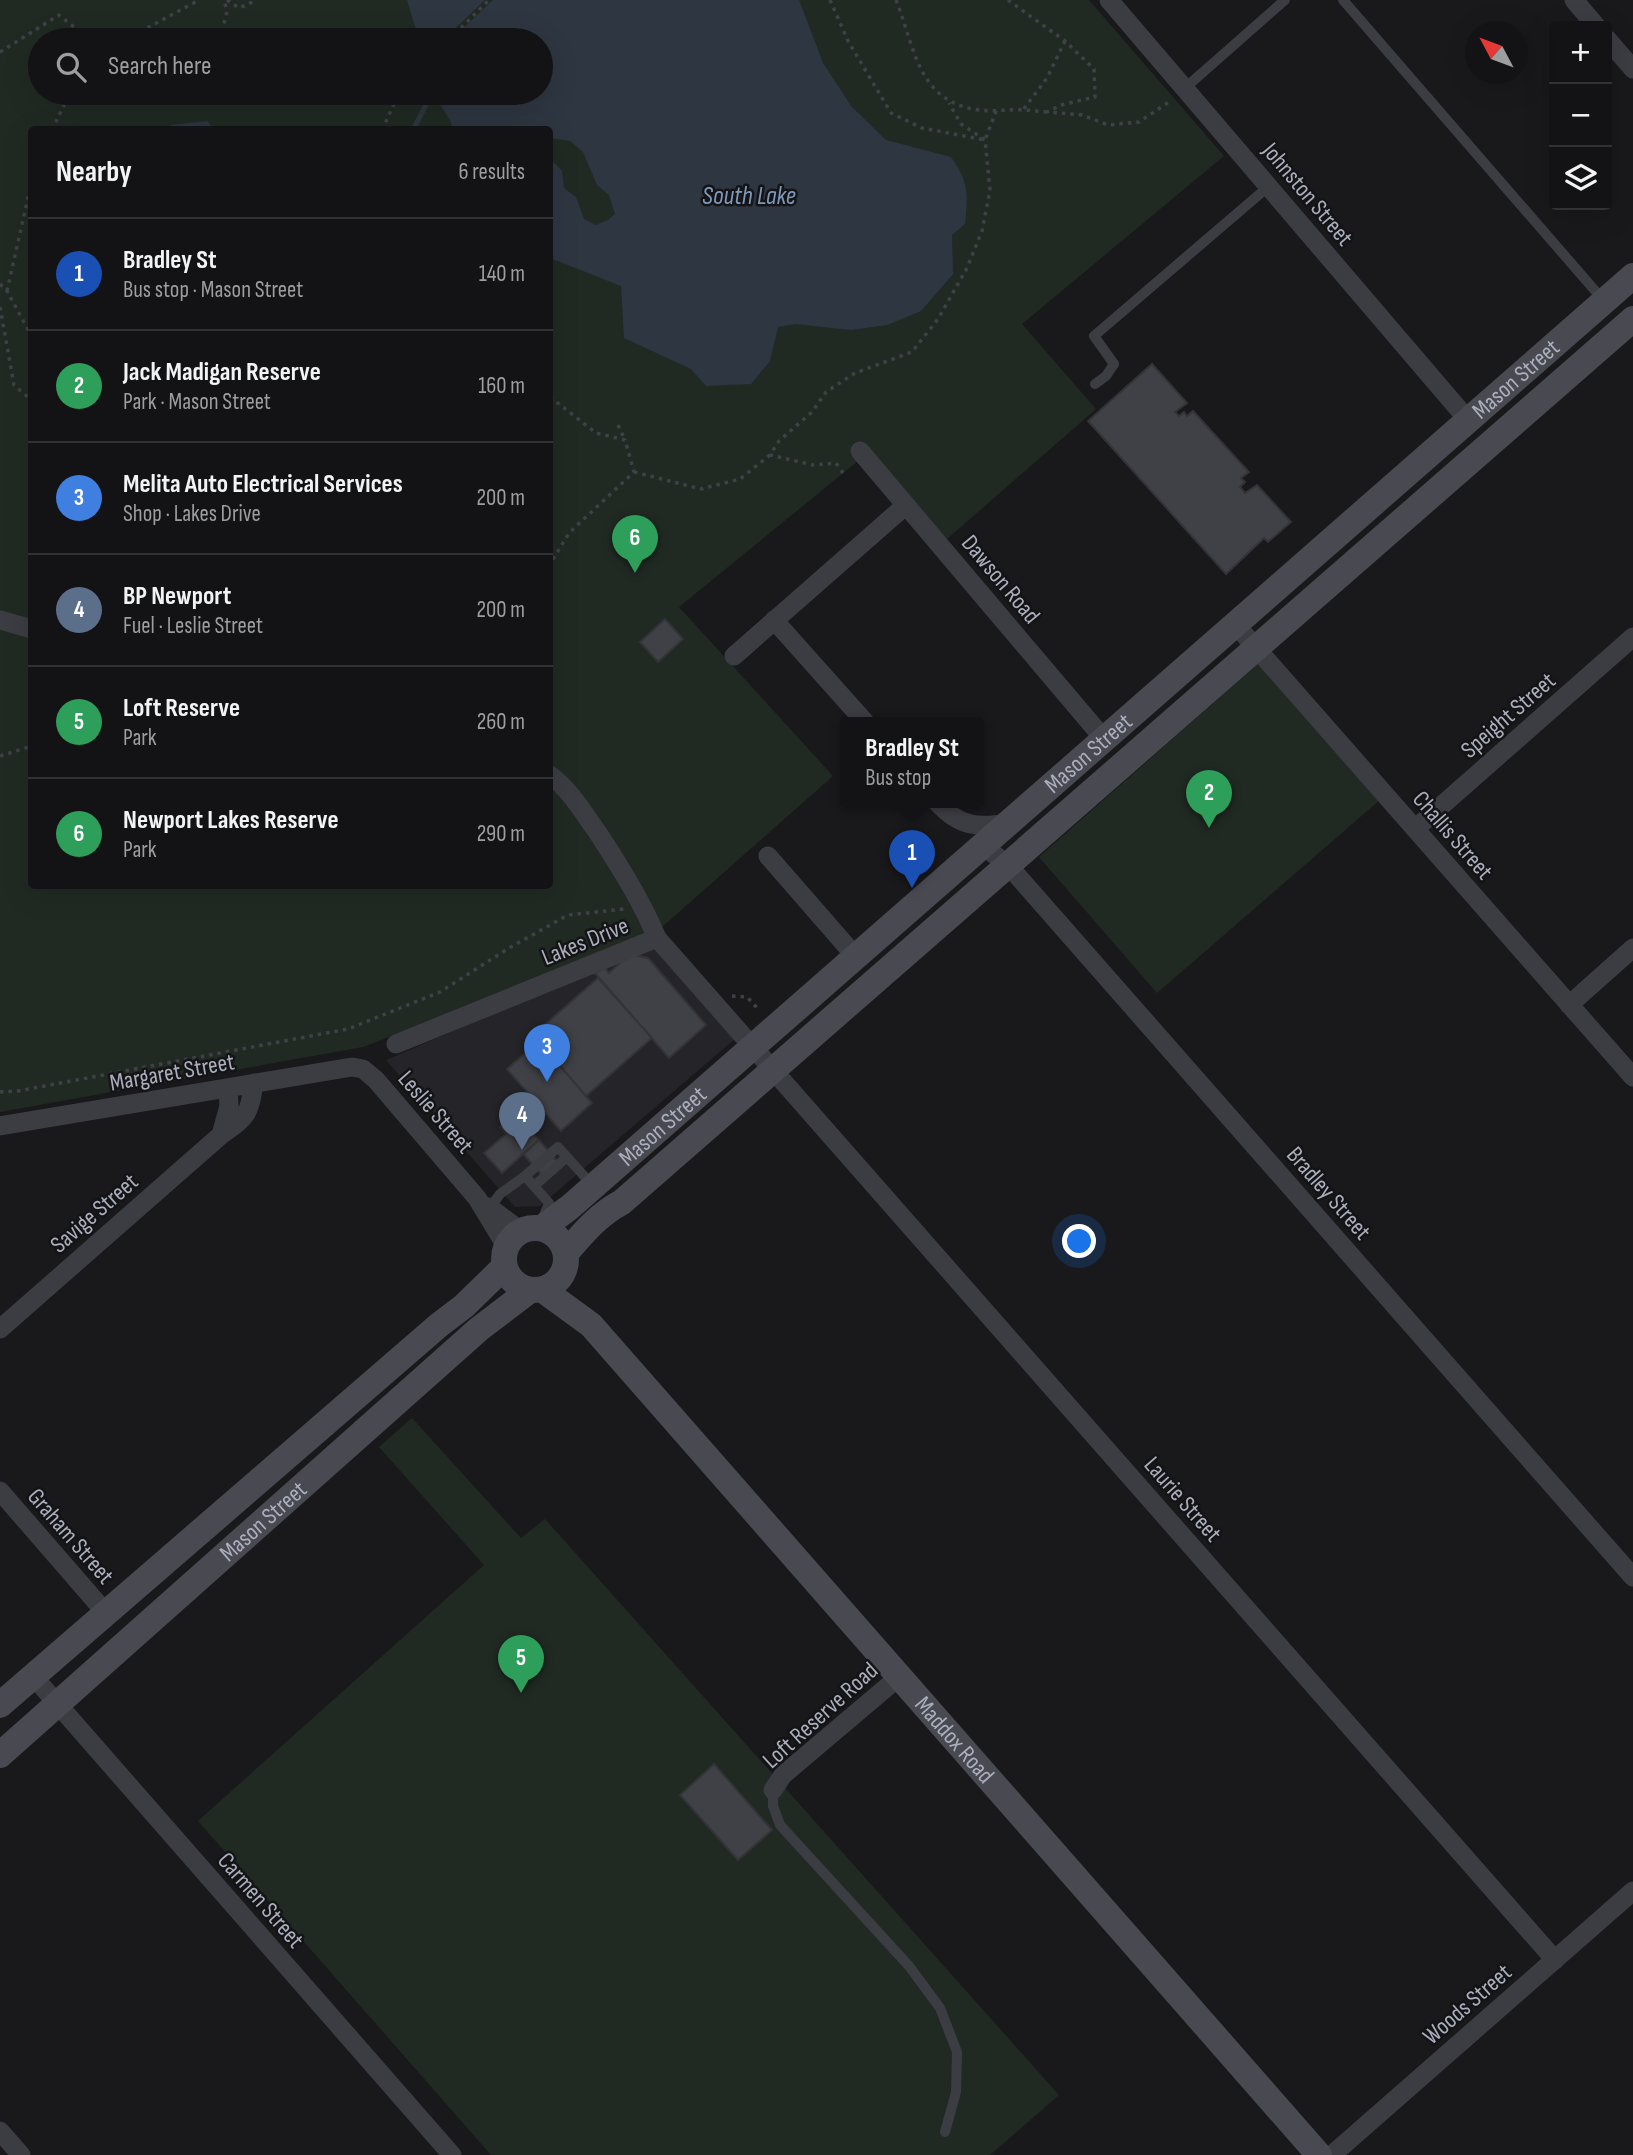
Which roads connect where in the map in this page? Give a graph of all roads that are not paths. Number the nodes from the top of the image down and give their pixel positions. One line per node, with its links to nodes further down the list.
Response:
1 (1109, 0): 8 (street, Johnston Street)
2 (1285, 0): 8 (lane)
3 (1343, 0): 11 (lane)
4 (1574, 0): 5 (street)
5 (1592, 21)
6 (1612, 45): 7 (street)
7 (1633, 69)
8 (1185, 88): 9 (street, Johnston Street)
9 (1269, 186): 13 (lane); 14 (street, Johnston Street)
10 (1633, 276): 11 (street, Mason Street)
11 (1604, 301): 14 (street, Mason Street)
12 (1633, 318): 22 (street, Mason Street)
13 (1095, 384)
14 (1468, 420): 19 (street, Mason Street)
15 (860, 451): 16 (street, Dawson Road)
16 (906, 505): 18 (street); 25 (street, Dawson Road)
17 (0, 620): 20 (street)
18 (774, 620): 23 (street); 24 (street)
19 (1236, 625): 22 (street, Challis Street); 25 (street, Mason Street)
20 (28, 628)
21 (1633, 637): 29 (street, Speight Street)
22 (1256, 648): 29 (street, Challis Street); 32 (street, Mason Street)
23 (734, 656)
24 (861, 717)
25 (1104, 738): 28 (street, Mason Street)
26 (553, 777): 33 (street)
27 (942, 808): 28 (street)
28 (1010, 823): 30 (street, Mason Street)
29 (1415, 829): 36 (street, Challis Street)
30 (983, 846): 32 (street, Bradley Street); 35 (street, Mason Street)
31 (768, 856): 35 (street)
32 (1009, 865): 40 (street, Mason Street); 57 (street, Bradley Street)
33 (657, 937): 37 (street, Lakes Drive); 38 (street, Lakes Drive)
34 (1633, 948): 36 (street)
35 (856, 957): 38 (street, Mason Street)
36 (1569, 1005): 41 (street, Challis Street)
37 (396, 1044)
38 (754, 1046): 40 (street, Lakes Drive); 49 (street, Mason Street)
39 (352, 1067): 42 (street, Margaret Street); 50 (street, Leslie Street)
40 (774, 1071): 52 (street, Mason Street); 66 (street, Laurie Street)
41 (1633, 1077)
42 (254, 1083): 43 (street, Margaret Street); 45 (street, Savige Street)
43 (228, 1088): 44 (street, Margaret Street); 45 (street)
44 (0, 1126)
45 (221, 1135): 55 (street, Savige Street)
46 (567, 1157): 47 (lane); 48 (lane); 49 (lane)
47 (525, 1176): 48 (lane); 50 (lane)
48 (534, 1186): 51 (lane)
49 (593, 1186): 51 (street, Mason Street)
50 (485, 1206): 51 (street, Leslie Street)
51 (523, 1240): 52 (street); 53 (street); 58 (street, Mason Street)
52 (565, 1262): 53 (street); 54 (street, Maddox Road)
53 (536, 1290): 54 (street, Maddox Road); 62 (street, Mason Street)
54 (591, 1325): 60 (street, Maddox Road)
55 (0, 1329)
56 (2, 1498): 58 (street, Graham Street)
57 (1633, 1577)
58 (105, 1612): 59 (street, Mason Street)
59 (33, 1676): 61 (street, Mason Street); 62 (street, Carmen Street)
60 (900, 1676): 64 (street, Loft Reserve Road); 71 (street, Maddox Road)
61 (0, 1705)
62 (57, 1705): 63 (street, Mason Street); 70 (street, Carmen Street)
63 (0, 1755)
64 (773, 1790): 68 (lane)
65 (1633, 1891): 66 (street, Woods Street)
66 (1555, 1960): 72 (street, Woods Street)
67 (0, 2131): 69 (street)
68 (945, 2132)
69 (21, 2155)
70 (452, 2155)
71 (1320, 2155)
72 (1332, 2155)

